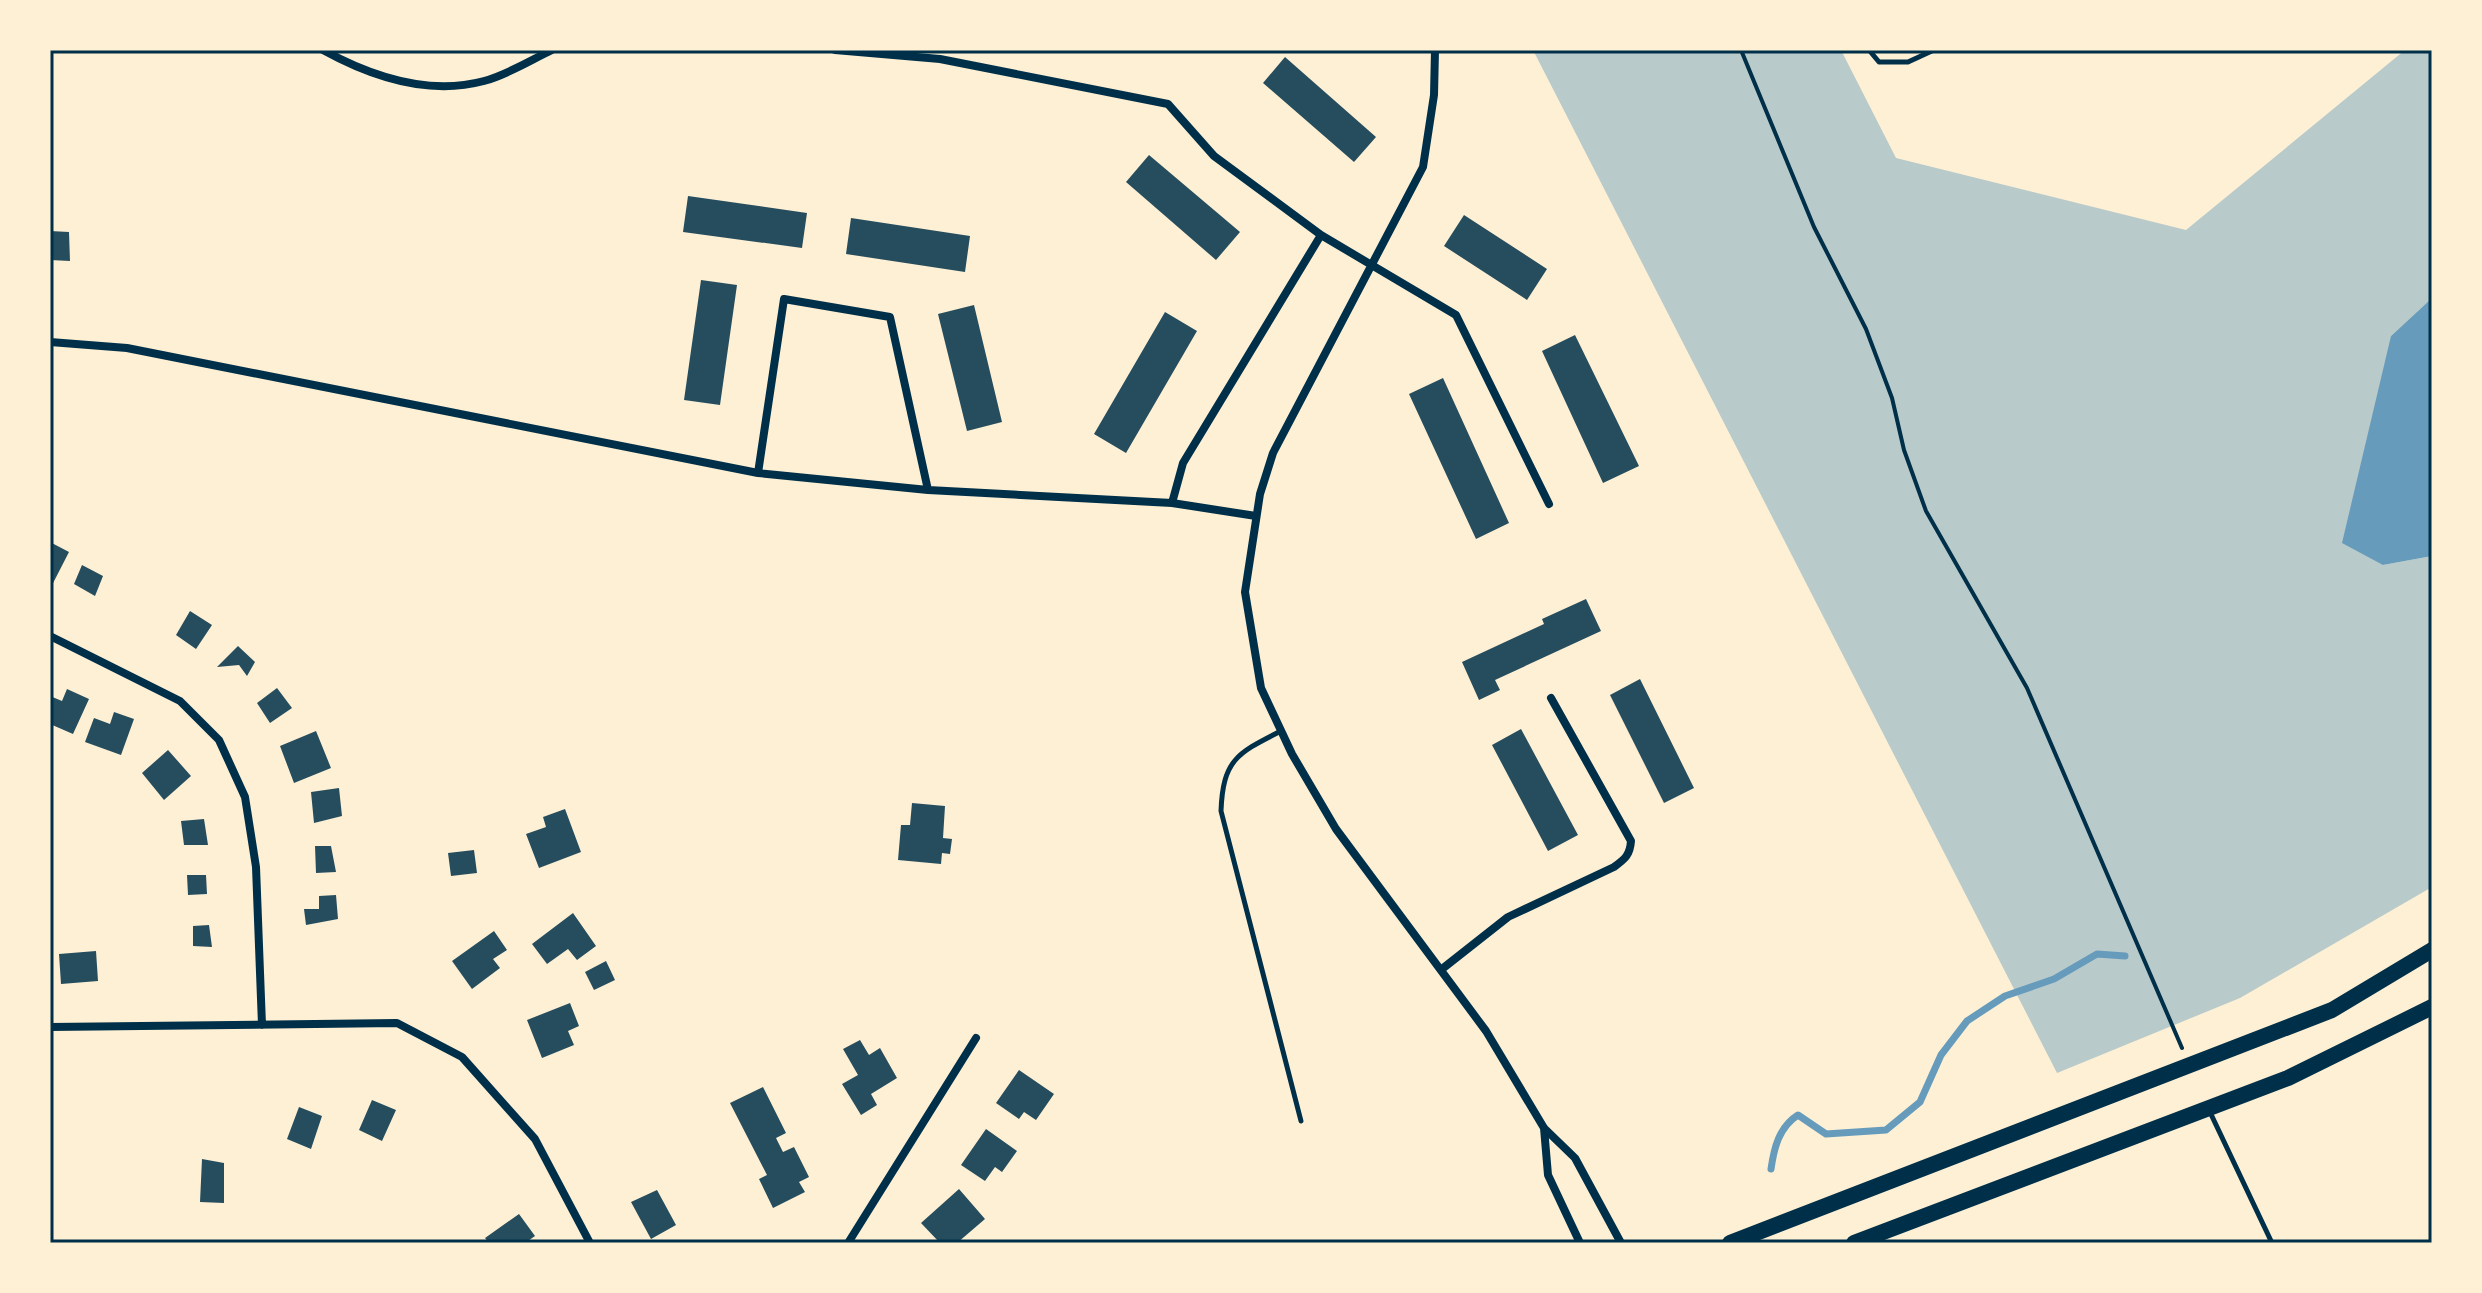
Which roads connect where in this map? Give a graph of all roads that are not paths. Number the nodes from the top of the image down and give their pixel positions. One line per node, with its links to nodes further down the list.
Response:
1 (323, 50): 2 (street)
2 (552, 50)
3 (835, 50): 7 (street)
4 (1435, 50): 8 (street)
5 (1869, 50): 6 (lane)
6 (1934, 50)
7 (1321, 235): 8 (street); 12 (street)
8 (1374, 266): 13 (street); 14 (street)
9 (50, 342): 10 (street)
10 (758, 473): 11 (street); 11 (street)
11 (928, 490): 12 (street)
12 (1172, 503): 14 (street)
13 (1549, 504)
14 (1256, 516): 17 (street)
15 (50, 636): 21 (street)
16 (1551, 698): 19 (street)
17 (1281, 731): 19 (street); 25 (lane)
18 (2432, 950): 31 (main road)
19 (1442, 969): 26 (street)
20 (2432, 1007): 24 (main road)
21 (262, 1025): 22 (street); 27 (street)
22 (50, 1027)
23 (976, 1038): 28 (street)
24 (2208, 1109): 32 (main road); 33 (lane)
25 (1301, 1121)
26 (1544, 1128): 29 (street); 30 (street)
27 (590, 1243)
28 (848, 1243)
29 (1580, 1243)
30 (1621, 1243)
31 (1730, 1243)
32 (1854, 1243)
33 (2272, 1243)

